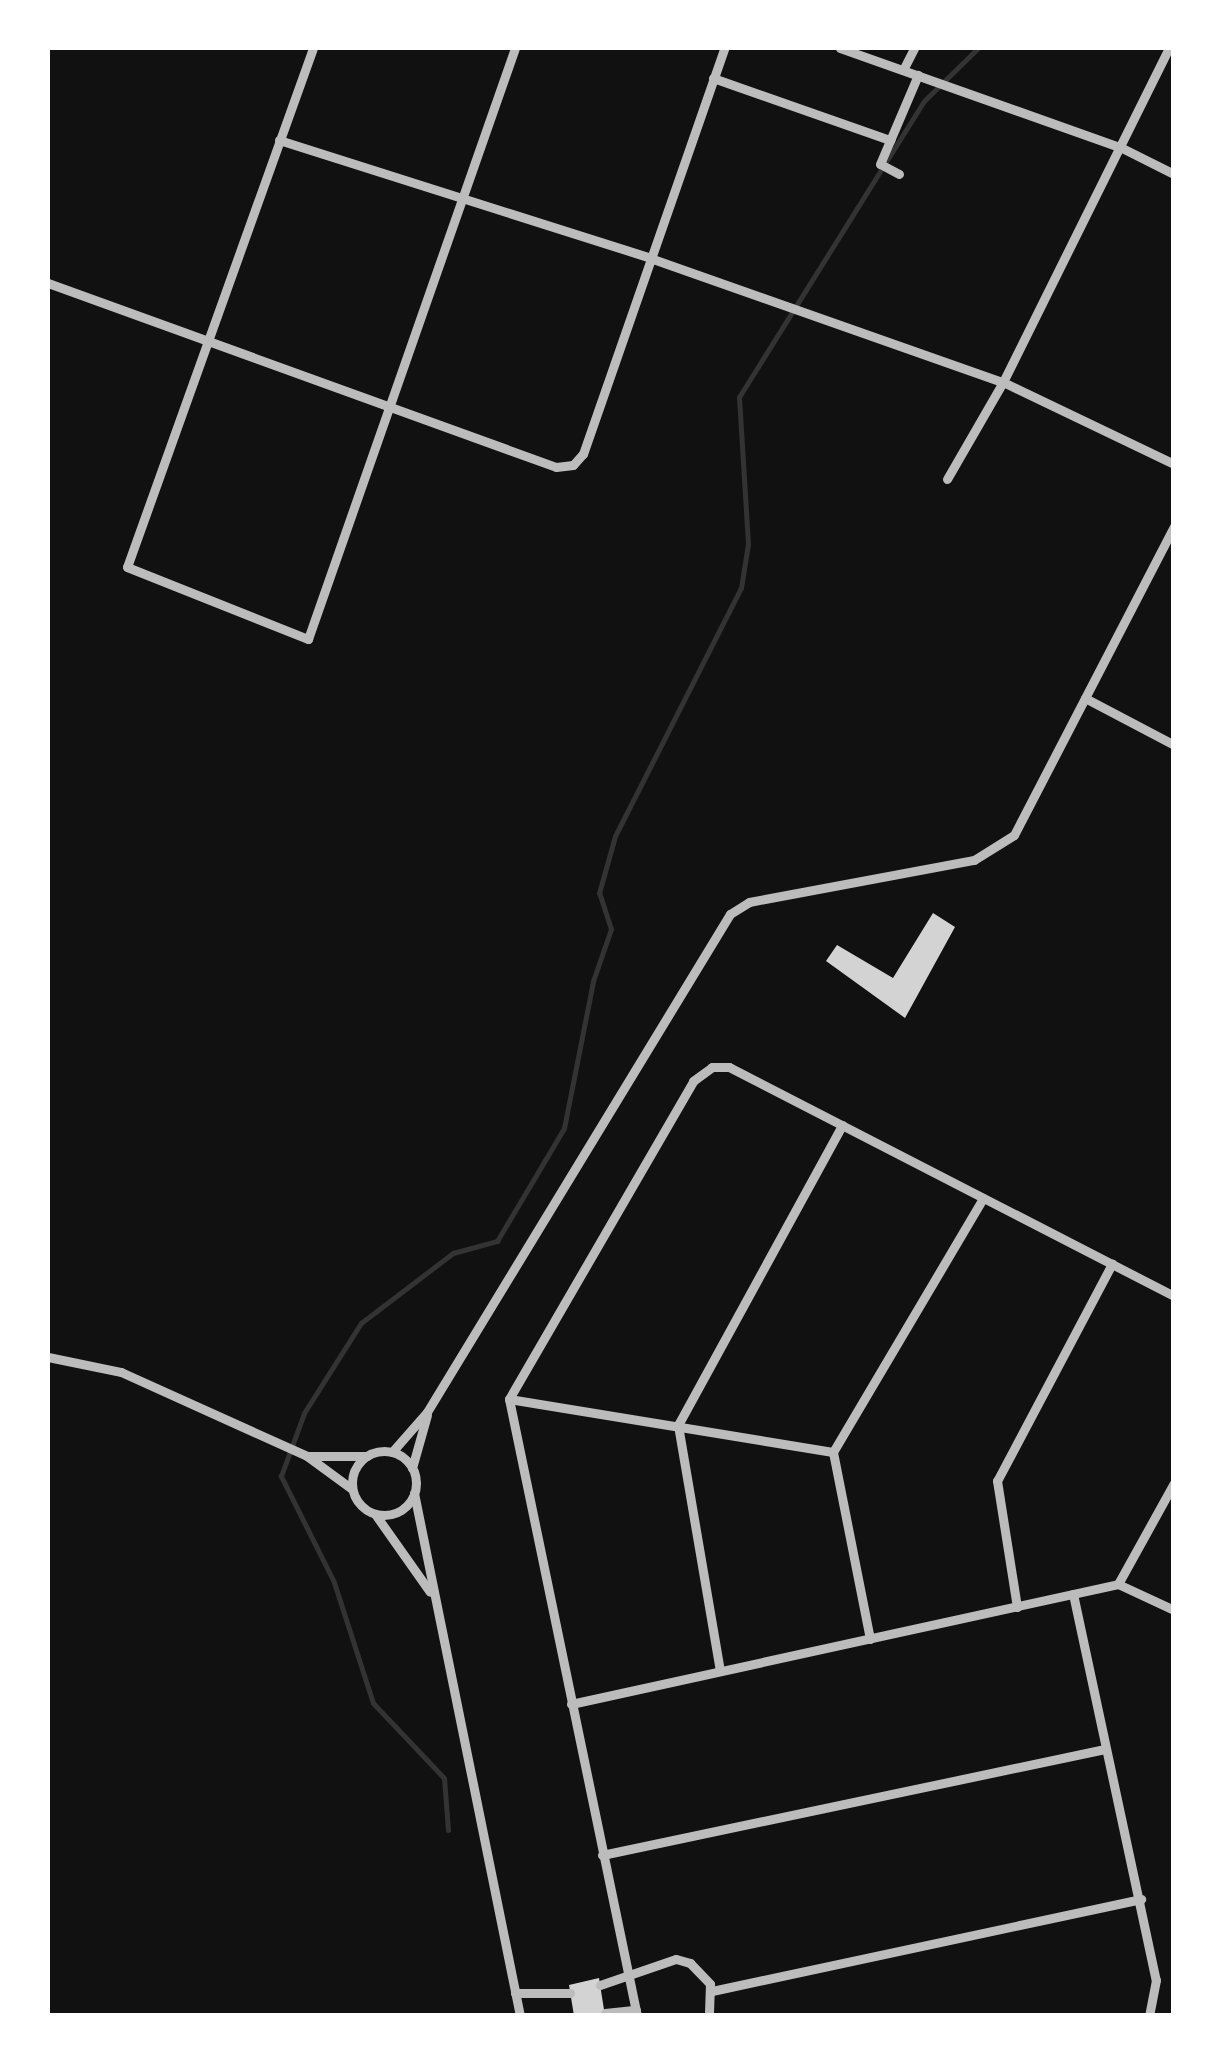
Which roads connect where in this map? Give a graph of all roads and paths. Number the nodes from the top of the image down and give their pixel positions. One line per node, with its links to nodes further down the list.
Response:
1 (312, 48): 10 (street)
2 (515, 48): 15 (street)
3 (724, 48): 9 (street)
4 (840, 48): 7 (street)
5 (914, 48): 7 (street)
6 (1169, 48): 12 (street)
7 (904, 70): 8 (street)
8 (918, 75): 11 (street); 12 (street)
9 (713, 78): 11 (street); 16 (street)
10 (280, 140): 15 (street); 18 (street)
11 (890, 140): 13 (street)
12 (1120, 147): 14 (street); 19 (street)
13 (899, 174)
14 (1174, 174)
15 (462, 198): 16 (street); 20 (street)
16 (650, 258): 19 (street); 20 (street)
17 (48, 283): 18 (street)
18 (208, 341): 20 (street); 20 (street)
19 (1004, 382): 21 (street); 22 (street)
20 (389, 406)
21 (1174, 464)
22 (947, 479)
23 (1174, 526): 24 (street)
24 (1085, 698): 25 (street); 32 (street)
25 (1174, 745)
26 (842, 1125): 27 (street); 31 (street); 33 (street)
27 (984, 1198): 28 (street); 35 (street)
28 (1112, 1264): 29 (street); 46 (street)
29 (1174, 1296)
30 (48, 1357): 36 (street)
31 (509, 1399): 33 (street); 50 (street)
32 (428, 1412): 34 (street); 38 (street)
33 (678, 1425): 35 (street); 49 (street)
34 (392, 1452): 37 (street); 38 (street)
35 (833, 1452): 48 (street)
36 (307, 1456): 37 (street); 40 (street)
37 (367, 1456): 40 (street)
38 (412, 1468): 41 (street)
39 (1174, 1484): 43 (street)
40 (352, 1488): 42 (street)
41 (414, 1492): 42 (street); 44 (street)
42 (374, 1514): 44 (street)
43 (1118, 1584): 45 (street); 47 (street)
44 (432, 1594): 57 (street)
45 (1074, 1594): 46 (street); 51 (street)
46 (1017, 1606): 48 (street)
47 (1174, 1610)
48 (870, 1638): 49 (street)
49 (720, 1671): 50 (street)
50 (571, 1704): 52 (street)
51 (1104, 1748): 52 (street); 53 (street)
52 (602, 1855): 54 (street)
53 (1140, 1899): 56 (street); 63 (street)
54 (628, 1974): 55 (street); 56 (street); 60 (street)
55 (600, 1986)
56 (712, 1991): 62 (street)
57 (516, 1993): 58 (street); 61 (street)
58 (570, 1993)
59 (605, 2013): 60 (street)
60 (636, 2013)
61 (520, 2016)
62 (709, 2016)
63 (1149, 2016)

